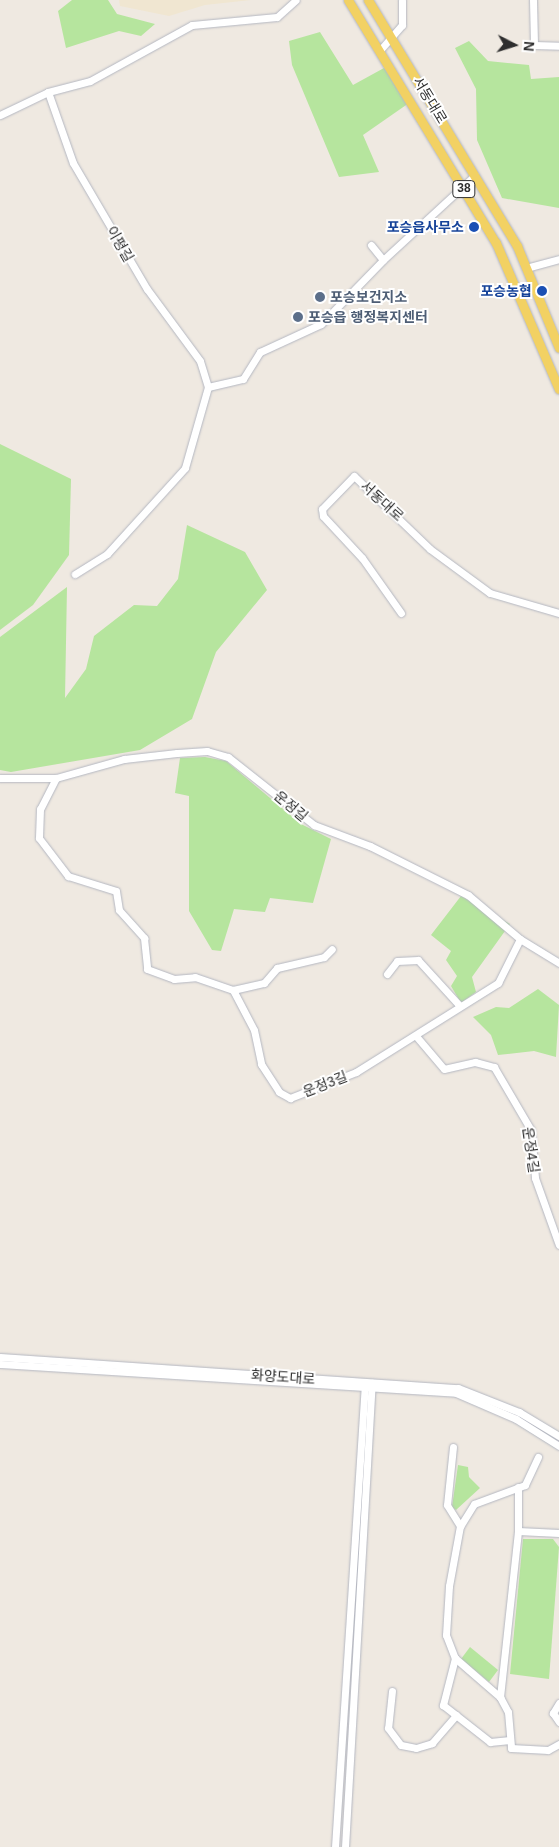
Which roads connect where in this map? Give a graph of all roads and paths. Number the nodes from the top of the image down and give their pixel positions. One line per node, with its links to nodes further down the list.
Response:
1 (296, 0): 9 (street)
2 (348, 0): 8 (main road, 서동대로 / 38)
3 (368, 0): 6 (main road, 서동대로 / 38)
4 (402, 0): 6 (street)
5 (533, 0): 7 (street)
6 (394, 39): 8 (street); 11 (main road, 서동대로 / 38)
7 (559, 46)
8 (381, 49): 12 (main road, 서동대로 / 38)
9 (48, 92): 10 (street); 18 (street, 이평길)
10 (0, 116)
11 (474, 175): 12 (street); 16 (main road, 서동대로 / 38)
12 (462, 186): 15 (street); 19 (main road, 서동대로 / 38)
13 (371, 245): 15 (street)
14 (559, 259): 16 (street)
15 (383, 260): 18 (street)
16 (526, 268): 17 (main road, 서동대로 / 38)
17 (559, 348)
18 (208, 387): 20 (street)
19 (559, 389)
20 (75, 574)
21 (401, 613): 22 (street, 서동대로)
22 (559, 613)
23 (0, 778): 24 (street, 운정길)
24 (56, 778): 25 (street, 운정길); 29 (street)
25 (520, 939): 27 (street, 운정길); 30 (street, 운정3길)
26 (332, 949): 29 (street)
27 (559, 963)
28 (386, 974): 30 (street)
29 (233, 990): 31 (street, 운정3길)
30 (460, 1006): 31 (street, 운정3길)
31 (416, 1036): 32 (street, 운정4길)
32 (559, 1245)
33 (0, 1357): 35 (street, 화양도대로)
34 (0, 1364): 35 (street, 화양도대로)
35 (368, 1385): 36 (street, 화양도대로); 37 (street, 화양도대로); 52 (street); 53 (street)
36 (557, 1435)
37 (559, 1446)
38 (453, 1447): 41 (street)
39 (538, 1457): 40 (street)
40 (518, 1487): 41 (street); 42 (street)
41 (460, 1526): 44 (street)
42 (518, 1531): 43 (street); 46 (street)
43 (559, 1533)
44 (455, 1658): 46 (street); 48 (street)
45 (392, 1691): 48 (street)
46 (500, 1697): 50 (street)
47 (559, 1703): 49 (street)
48 (456, 1716): 50 (street)
49 (559, 1722)
50 (510, 1740): 51 (street)
51 (559, 1744)
52 (335, 1847)
53 (345, 1847)

